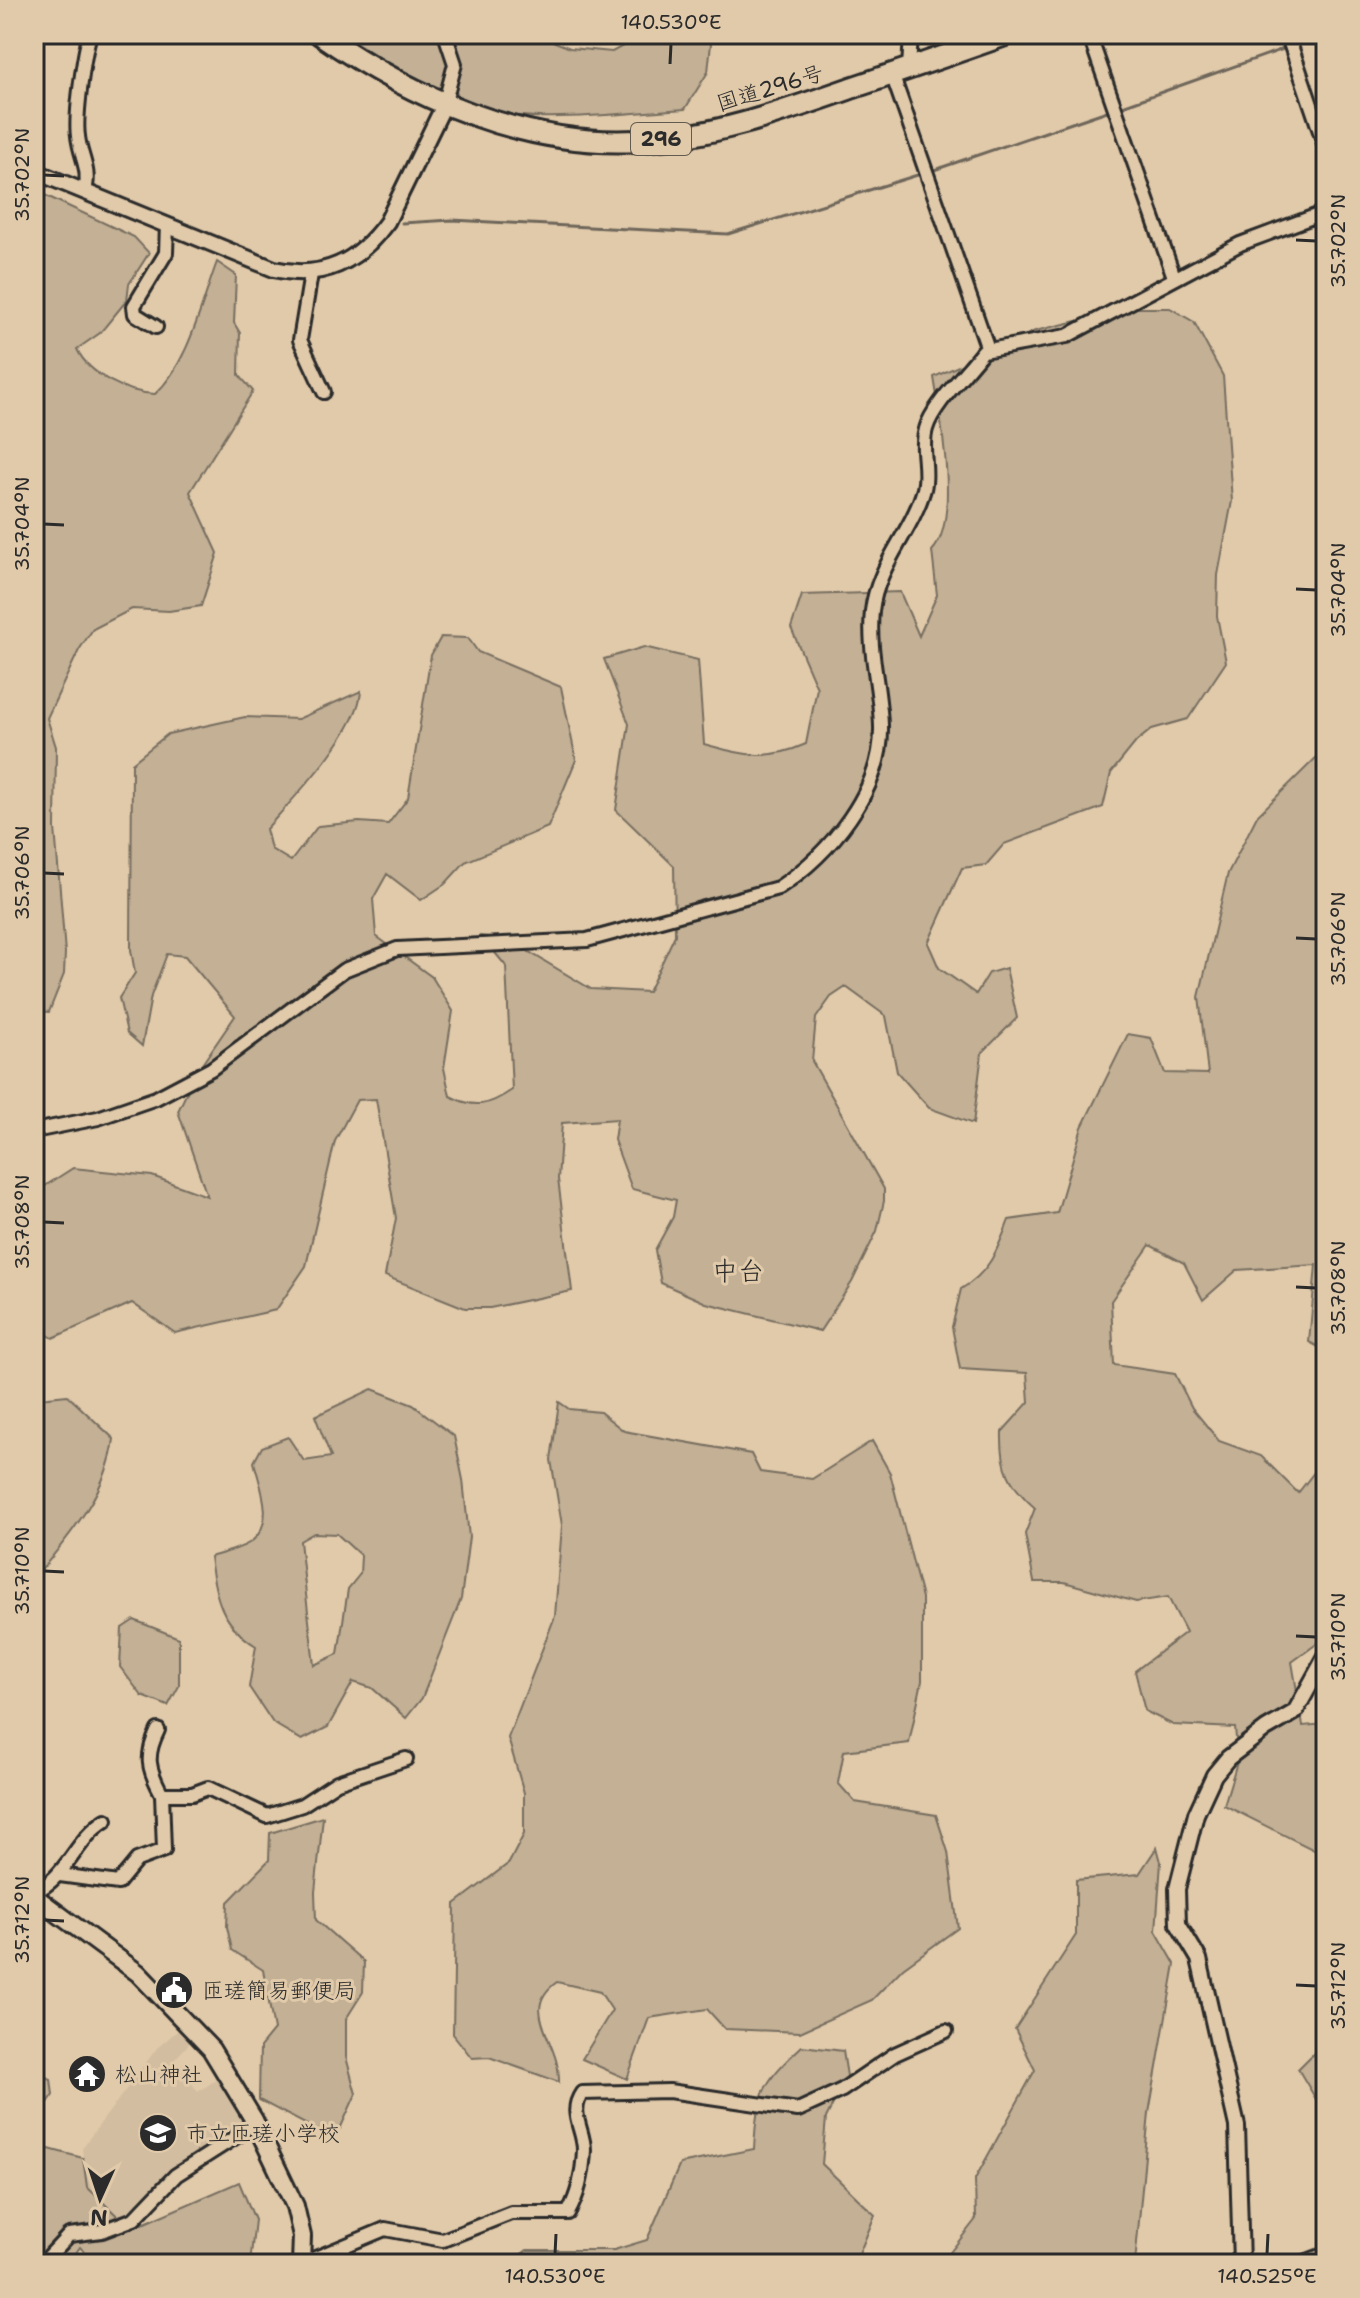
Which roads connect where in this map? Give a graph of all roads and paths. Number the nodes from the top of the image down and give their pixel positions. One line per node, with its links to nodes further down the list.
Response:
1 (90, 34): 12 (street)
2 (320, 34): 9 (highway, 国道296号 / 296)
3 (445, 34): 9 (street)
4 (911, 34): 8 (street)
5 (1008, 34): 8 (highway, 国道296号 / 296)
6 (1089, 34): 16 (street)
7 (1287, 34): 10 (street)
8 (901, 71): 9 (highway, 国道296号 / 296); 18 (street)
9 (444, 105): 15 (street)
10 (1326, 149)
11 (34, 171): 12 (street)
12 (85, 191): 14 (street)
13 (1326, 212): 16 (street)
14 (167, 225): 15 (street); 17 (street)
15 (311, 274): 19 (street)
16 (1174, 277): 18 (street)
17 (156, 327)
18 (988, 349): 20 (street)
19 (324, 392)
20 (34, 1131)
21 (1326, 1656): 33 (street)
22 (158, 1730): 24 (street)
23 (406, 1759): 24 (street)
24 (162, 1794): 26 (street)
25 (106, 1820): 26 (street)
26 (60, 1875): 27 (street)
27 (34, 1894): 29 (main road)
28 (946, 2031): 32 (street)
29 (254, 2120): 31 (street); 32 (main road)
30 (1326, 2256): 34 (main road)
31 (42, 2264)
32 (301, 2264)
33 (1241, 2264)
34 (1305, 2264)

